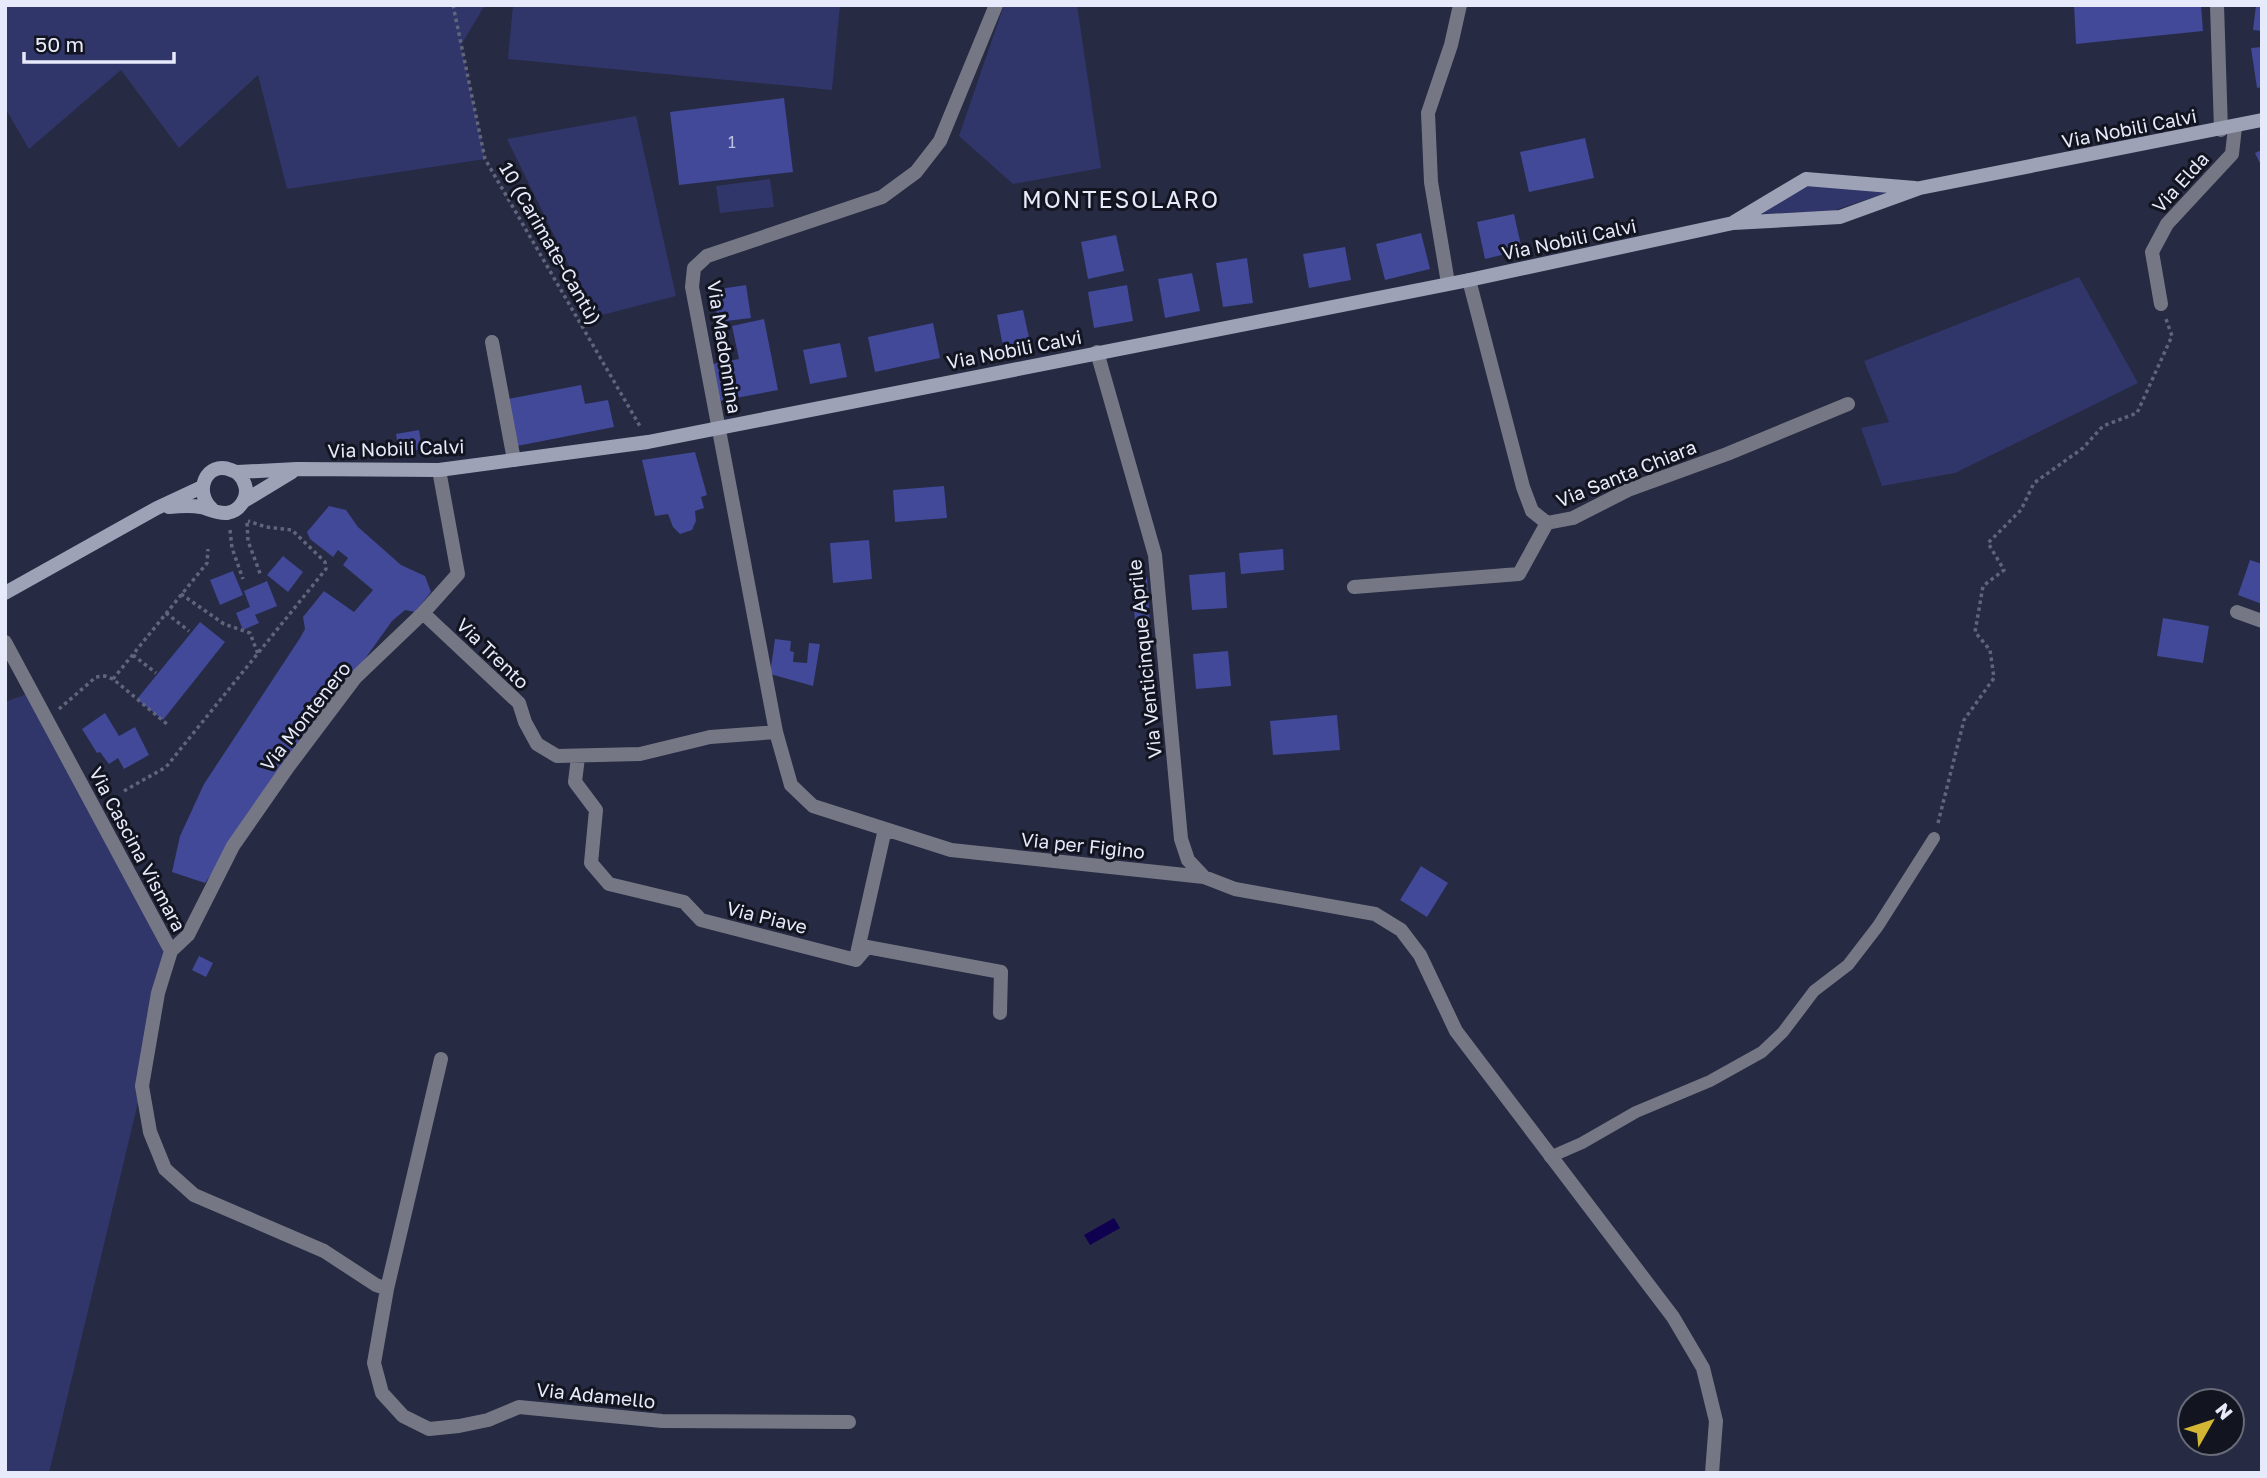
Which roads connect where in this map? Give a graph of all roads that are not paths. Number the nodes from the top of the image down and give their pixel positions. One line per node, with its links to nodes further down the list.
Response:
1 (996, 5): 14 (street, Via Madonnina)
2 (1460, 5): 9 (street)
3 (2217, 5): 5 (street, Via Elda)
4 (2262, 120): 5 (main road, Via Nobili Calvi)
5 (2228, 129): 6 (main road, Via Nobili Calvi); 10 (street, Via Elda)
6 (1920, 188): 7 (main road, Via Nobili Calvi); 7 (main road, Via Nobili Calvi)
7 (1732, 223): 8 (main road, Via Nobili Calvi)
8 (1469, 280): 9 (main road, Via Nobili Calvi); 23 (street)
9 (1448, 283): 12 (main road, Via Nobili Calvi)
10 (2161, 304)
11 (492, 342): 15 (street)
12 (1097, 352): 14 (main road, Via Nobili Calvi); 34 (street, Via Venticinque Aprile)
13 (1848, 404): 23 (street, Via Santa Chiara)
14 (719, 427): 15 (main road, Via Nobili Calvi); 30 (street, Via Madonnina)
15 (514, 460): 17 (main road, Via Nobili Calvi)
16 (296, 469): 17 (main road, Via Nobili Calvi); 18 (main road, Via Nobili Calvi); 20 (main road)
17 (439, 470): 26 (street, Via Montenero)
18 (237, 472): 19 (main road); 20 (main road)
19 (202, 486): 21 (main road); 22 (main road)
20 (241, 504): 22 (main road)
21 (158, 508): 22 (main road); 25 (main road)
22 (212, 509)
23 (1547, 523): 24 (street, Via Santa Chiara)
24 (1354, 587)
25 (5, 593)
26 (423, 612): 31 (street, Via Trento); 35 (street, Via Montenero)
27 (2237, 612): 28 (street)
28 (2262, 621)
29 (5, 642): 35 (street, Via Cascina Vismara)
30 (776, 732): 31 (street); 32 (street, Via per Figino)
31 (578, 757): 36 (street, Via Piave)
32 (885, 829): 34 (street, Via per Figino); 36 (street)
33 (1934, 838): 39 (lane)
34 (1204, 877): 39 (street, Via per Figino)
35 (171, 951): 40 (street, Via Cascina Vismara)
36 (856, 960): 37 (street)
37 (1000, 1013)
38 (441, 1059): 40 (street, Via Adamello)
39 (1550, 1157): 42 (street, Via per Figino)
40 (387, 1289): 41 (street, Via Adamello)
41 (849, 1422)
42 (1712, 1473)

